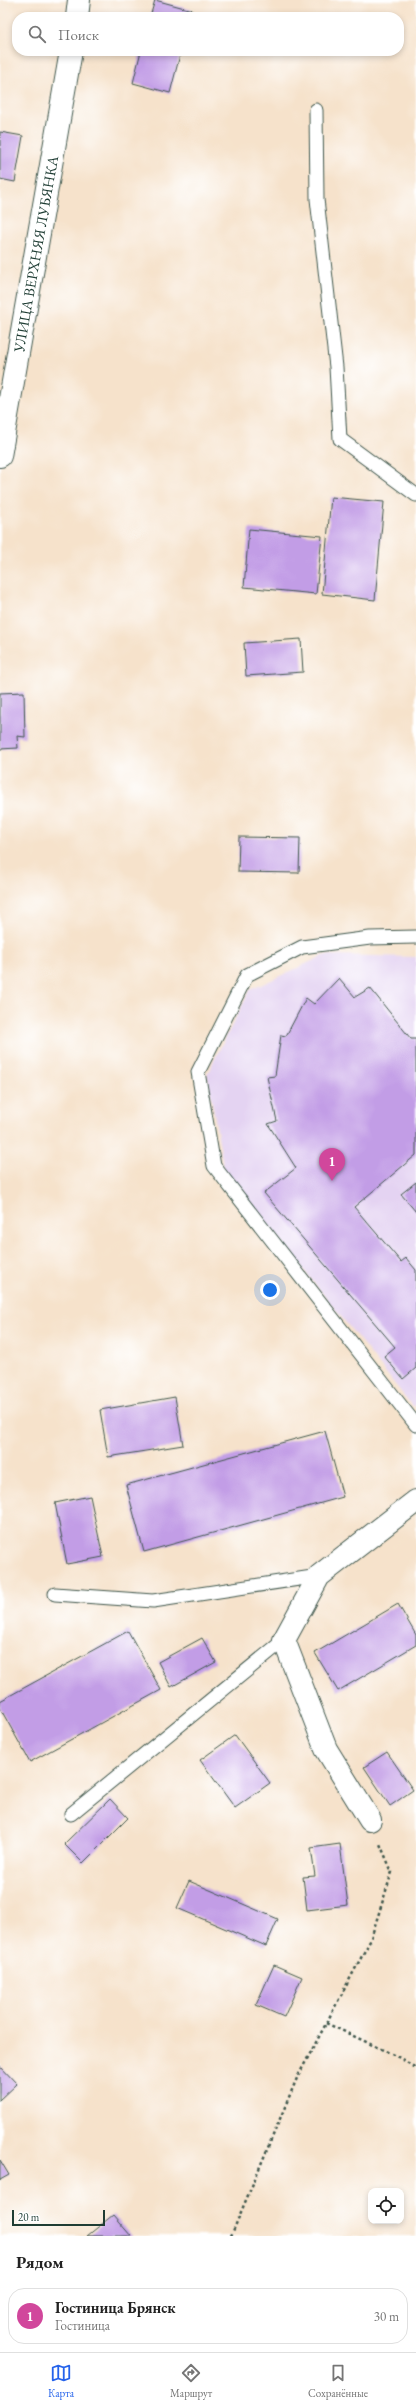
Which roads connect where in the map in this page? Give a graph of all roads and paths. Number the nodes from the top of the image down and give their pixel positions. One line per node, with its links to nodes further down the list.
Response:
1 (80, 0): 2 (street)
2 (78, 12)
3 (70, 56): 5 (street, УЛИЦА ВЕРХНЯЯ ЛУБЯНКА)
4 (316, 110): 6 (lane)
5 (0, 456)
6 (416, 495)
7 (416, 937): 8 (lane)
8 (416, 1426)
9 (416, 1501): 10 (street)
10 (319, 1576): 11 (lane); 12 (street)
11 (55, 1594)
12 (284, 1640): 13 (lane); 14 (street)
13 (71, 1814)
14 (370, 1820)
15 (392, 1872): 16 (path)
16 (326, 2024): 17 (path); 18 (path)
17 (416, 2068)
18 (231, 2236)

